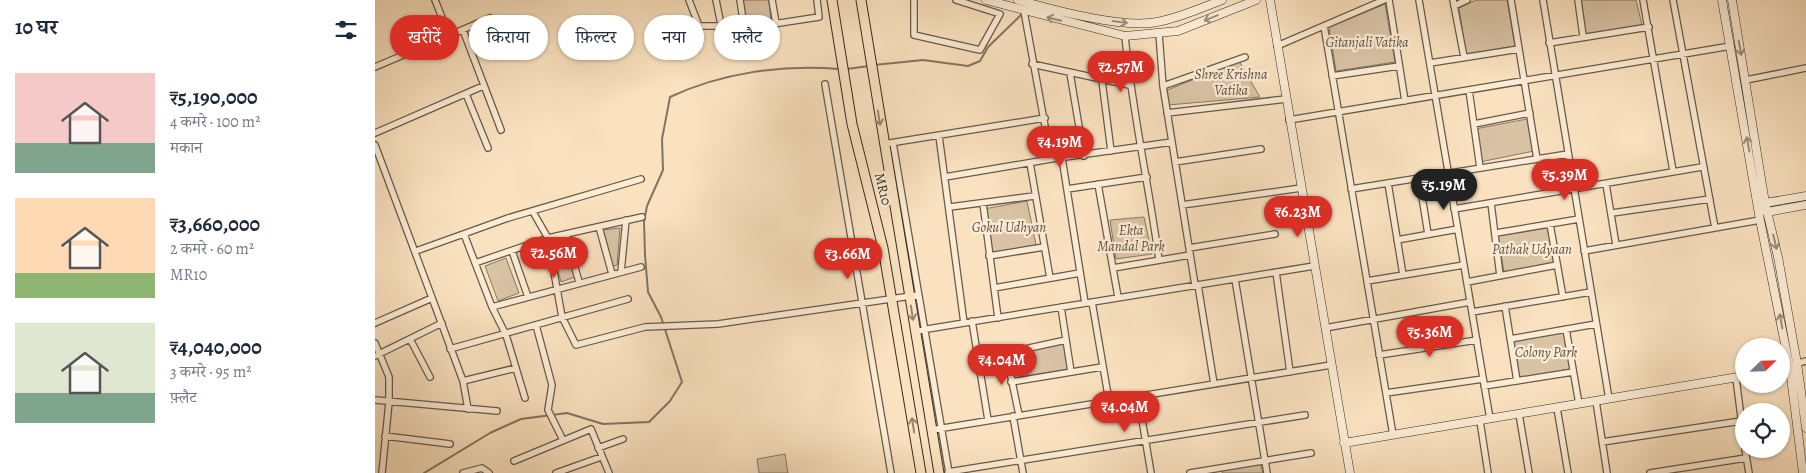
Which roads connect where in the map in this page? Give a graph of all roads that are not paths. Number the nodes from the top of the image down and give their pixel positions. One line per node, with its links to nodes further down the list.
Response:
1 (435, 0): 29 (street)
2 (689, 0): 30 (street)
3 (716, 0): 31 (street)
4 (740, 0): 32 (street)
5 (772, 0): 33 (street)
6 (817, 0): 34 (street)
7 (832, 0): 174 (main road, MR10)
8 (861, 0): 83 (main road, MR10, one-way to 83)
9 (914, 0): 10 (street)
10 (956, 0)
11 (986, 0): 28 (main road)
12 (1222, 0): 26 (main road, one-way to 12)
13 (1257, 0): 40 (main road, one-way to 40)
14 (1270, 0): 44 (main road)
15 (1384, 0): 35 (street)
16 (1389, 0): 54 (street)
17 (1419, 0): 52 (street)
18 (1467, 0): 27 (street)
19 (1511, 0): 46 (street)
20 (1543, 0): 43 (street)
21 (1578, 0): 42 (street)
22 (1643, 0): 37 (street)
23 (1673, 0): 47 (street)
24 (1722, 0): 45 (main road)
25 (1732, 0): 60 (main road, one-way to 60)
26 (1021, 1)
27 (1454, 3): 49 (street)
28 (1024, 11): 41 (main road, one-way to 28); 53 (street)
29 (441, 15)
30 (695, 15)
31 (719, 15)
32 (743, 15)
33 (775, 15)
34 (780, 22)
35 (1324, 26): 44 (street); 58 (street)
36 (469, 27): 38 (street)
37 (1649, 27): 42 (street); 51 (street)
38 (463, 30): 39 (street); 65 (street)
39 (459, 31)
40 (1159, 34): 41 (main road); 66 (street)
41 (1125, 36): 64 (street)
42 (1583, 36): 43 (street)
43 (1549, 43): 59 (street)
44 (1277, 46): 70 (main road)
45 (1731, 46): 47 (street); 119 (main road, one-way to 45)
46 (1519, 49): 49 (street); 62 (street)
47 (1684, 55): 51 (street); 96 (street)
48 (1245, 57): 66 (street)
49 (1464, 58): 52 (street)
50 (391, 60): 55 (street)
51 (1655, 60): 59 (street); 98 (street)
52 (1430, 63): 69 (street)
53 (1032, 64): 57 (street); 75 (street)
54 (1399, 66): 58 (street); 71 (street)
55 (375, 67)
56 (1806, 68): 60 (street)
57 (1070, 73): 61 (street); 90 (street)
58 (1333, 76): 72 (street)
59 (1554, 76): 62 (street); 89 (street)
60 (1746, 80): 119 (main road)
61 (1102, 81): 64 (street); 88 (street)
62 (1524, 81): 67 (street); 74 (street)
63 (825, 84): 177 (street)
64 (1129, 85): 85 (street)
65 (483, 86): 68 (street); 78 (street)
66 (1163, 86): 73 (street)
67 (1469, 90): 69 (street); 77 (street)
68 (465, 94): 79 (street); 86 (street)
69 (1435, 96): 71 (street); 99 (street)
70 (1286, 99): 73 (street); 76 (main road)
71 (1405, 101): 72 (street)
72 (1339, 112): 76 (street); 109 (street)
73 (1167, 113): 81 (street)
74 (1530, 113): 77 (street); 93 (street)
75 (1045, 118): 80 (street); 92 (street)
76 (1289, 120): 107 (main road)
77 (1474, 124): 97 (street)
78 (501, 130)
79 (375, 133)
80 (939, 136): 82 (street); 100 (street)
81 (1171, 142): 85 (street); 94 (street)
82 (893, 143): 83 (street); 168 (street)
83 (883, 144): 168 (main road, MR10)
84 (375, 145): 141 (street)
85 (1141, 147): 88 (street); 101 (street)
86 (488, 148)
87 (1261, 149): 94 (street)
88 (1111, 151): 90 (street)
89 (1567, 154): 93 (street); 110 (street)
90 (1084, 156): 91 (street)
91 (1061, 158): 92 (street); 108 (street)
92 (1051, 159): 95 (street)
93 (1537, 159): 97 (street)
94 (1175, 162): 116 (street)
95 (1030, 163): 100 (street); 111 (street)
96 (1702, 167): 98 (street); 113 (street)
97 (1480, 168): 99 (street)
98 (1673, 171): 106 (street)
99 (1448, 173): 102 (street); 120 (street)
100 (945, 177): 118 (street)
101 (1147, 177): 105 (street); 146 (street)
102 (1419, 178): 104 (street); 134 (street)
103 (641, 179): 121 (street)
104 (1388, 183): 109 (street); 137 (street)
105 (1098, 184): 108 (street); 152 (street)
106 (1606, 184): 110 (street); 122 (street)
107 (1301, 188): 116 (street); 150 (main road)
108 (1067, 189): 155 (street)
109 (1351, 189): 161 (street)
110 (1573, 189): 115 (street); 124 (street)
111 (1035, 196): 114 (street); 139 (street)
112 (1806, 196): 119 (main road)
113 (1709, 199): 122 (street); 129 (street)
114 (983, 203): 118 (street); 144 (street)
115 (1491, 204): 120 (street); 131 (street)
116 (1182, 205): 140 (street)
117 (1806, 205): 119 (main road)
118 (950, 207): 189 (street)
119 (1763, 207): 126 (main road); 208 (main road, one-way to 208)
120 (1454, 209): 130 (street)
121 (533, 212): 132 (street); 136 (street)
122 (1612, 213): 138 (street)
123 (642, 216): 125 (street)
124 (1579, 219): 127 (street); 143 (street)
125 (625, 220): 128 (street); 153 (street)
126 (1760, 220): 129 (street); 197 (main road, one-way to 126)
127 (1550, 224): 131 (street); 149 (street)
128 (599, 227): 135 (street); 156 (street)
129 (1715, 228): 138 (street)
130 (1458, 229): 134 (street); 148 (street)
131 (1496, 233): 158 (street)
132 (464, 234): 141 (street); 147 (street)
133 (1275, 234): 140 (street)
134 (1428, 234): 137 (street)
135 (566, 236): 136 (street); 162 (street)
136 (548, 238): 142 (street); 165 (street)
137 (1397, 240): 157 (street)
138 (1616, 246): 143 (street)
139 (1044, 247): 144 (street); 159 (street)
140 (1189, 248): 145 (street)
141 (416, 251): 171 (street)
142 (512, 251): 147 (street); 169 (street)
143 (1584, 251): 167 (street)
144 (989, 256): 166 (street)
145 (1191, 256): 146 (street); 164 (street)
146 (1159, 260): 152 (street)
147 (475, 263): 180 (street)
148 (1464, 265): 157 (street); 163 (street)
149 (1557, 265): 158 (street); 170 (street)
150 (1314, 266): 154 (street); 192 (main road)
151 (641, 267): 153 (street)
152 (1113, 268): 172 (street)
153 (621, 272): 156 (street)
154 (1276, 272): 160 (street); 214 (street)
155 (1080, 273): 159 (street); 178 (street)
156 (612, 274): 162 (street)
157 (1403, 275): 161 (street)
158 (1500, 276): 163 (street)
159 (1049, 278): 166 (street)
160 (1235, 279): 164 (street); 217 (street)
161 (1367, 281): 185 (street)
162 (579, 282): 165 (street)
163 (1467, 282): 176 (street)
164 (1197, 285): 172 (street); 223 (street)
165 (558, 288): 169 (street); 183 (street)
166 (994, 288): 184 (street)
167 (1591, 292): 170 (street); 190 (street)
168 (914, 295): 174 (street); 194 (main road, MR10)
169 (528, 297): 180 (street)
170 (1563, 297): 179 (street)
171 (432, 298): 187 (street); 188 (street)
172 (1118, 298): 175 (street)
173 (628, 299): 183 (street)
174 (892, 299): 177 (street); 271 (main road, MR10, one-way to 174)
175 (1092, 302): 178 (street); 210 (street)
176 (1470, 302): 182 (street); 185 (street)
177 (862, 303): 183 (street); 270 (street)
178 (1085, 303): 181 (street)
179 (1505, 306): 182 (street); 196 (street)
180 (492, 307): 195 (street)
181 (1061, 307): 184 (street); 199 (street)
182 (1472, 312): 200 (street)
183 (561, 317): 191 (street)
184 (998, 318): 186 (street)
185 (1373, 319): 192 (street); 206 (street)
186 (972, 322): 189 (street); 205 (street)
187 (375, 323)
188 (442, 323): 198 (street); 202 (street)
189 (964, 323): 194 (street)
190 (1596, 324): 193 (street); 228 (street)
191 (536, 325): 195 (street); 251 (street)
192 (1325, 328): 209 (main road)
193 (1566, 329): 196 (street); 215 (street)
194 (919, 330): 245 (street); 247 (main road, MR10)
195 (506, 335): 202 (street); 211 (street)
196 (1510, 338): 221 (street)
197 (1784, 338)
198 (411, 339): 204 (street); 216 (street)
199 (1066, 340): 203 (street); 213 (street)
200 (1477, 340): 206 (street); 219 (street)
201 (375, 343): 204 (street)
202 (450, 349): 220 (street)
203 (1006, 353): 205 (street); 222 (street)
204 (377, 355): 232 (street)
205 (977, 356): 241 (street)
206 (1379, 356): 225 (street)
207 (1806, 361): 208 (street)
208 (1797, 362): 212 (street); 246 (main road)
209 (1331, 365): 214 (street); 255 (main road)
210 (1103, 367): 213 (street); 230 (street)
211 (516, 368): 220 (street); 227 (street)
212 (1790, 369): 285 (main road)
213 (1071, 372): 222 (street)
214 (1290, 372): 217 (street)
215 (1573, 372): 221 (street); 233 (street)
216 (430, 378)
217 (1251, 378): 223 (street); 243 (street)
218 (1735, 378): 228 (main road)
219 (1483, 379): 224 (street); 225 (street)
220 (463, 381): 235 (street)
221 (1517, 381): 224 (street)
222 (1011, 382): 239 (street)
223 (1214, 384): 226 (street)
224 (1484, 386): 240 (street)
225 (1386, 393): 248 (street)
226 (1138, 396): 230 (street); 252 (street)
227 (525, 398)
228 (1609, 399): 231 (main road)
229 (375, 400): 232 (street)
230 (1109, 401): 239 (street)
231 (1596, 401): 233 (main road); 253 (street)
232 (389, 402): 235 (street); 249 (street)
233 (1579, 404): 234 (main road)
234 (1557, 408): 237 (main road); 281 (street)
235 (468, 409): 236 (street)
236 (497, 411)
237 (1519, 414): 240 (main road); 280 (street)
238 (1305, 415): 243 (street)
239 (1016, 416): 241 (street); 261 (street)
240 (1490, 419): 242 (main road)
241 (988, 420): 245 (street)
242 (1481, 421): 248 (main road); 279 (street)
243 (1258, 422): 252 (street); 262 (street)
244 (1735, 422): 253 (street)
245 (941, 428): 247 (street); 273 (street)
246 (1806, 428)
247 (931, 430): 272 (main road, MR10)
248 (1393, 435): 255 (main road)
249 (385, 436): 254 (street); 265 (street)
250 (623, 439): 256 (street)
251 (563, 440): 256 (street); 260 (street)
252 (1146, 440): 261 (street); 275 (street)
253 (1602, 442): 282 (street)
254 (450, 444)
255 (1344, 444): 278 (main road)
256 (598, 448): 258 (street)
257 (1311, 454): 262 (street)
258 (601, 457): 268 (street); 269 (street)
259 (1747, 458): 264 (street); 284 (street)
260 (514, 461)
261 (1021, 461): 273 (street); 274 (street)
262 (1265, 461): 263 (street); 277 (street)
263 (1217, 471): 276 (street)
264 (1662, 472): 283 (street)
265 (382, 473)
266 (463, 473): 267 (street)
267 (486, 473)
268 (556, 473)
269 (609, 473)
270 (891, 473)
271 (921, 473)
272 (939, 473)
273 (949, 473)
274 (1023, 473)
275 (1151, 473)
276 (1190, 473)
277 (1267, 473)
278 (1349, 473)
279 (1487, 473)
280 (1529, 473)
281 (1568, 473)
282 (1607, 473)
283 (1650, 473)
284 (1749, 473)
285 (1803, 473)

